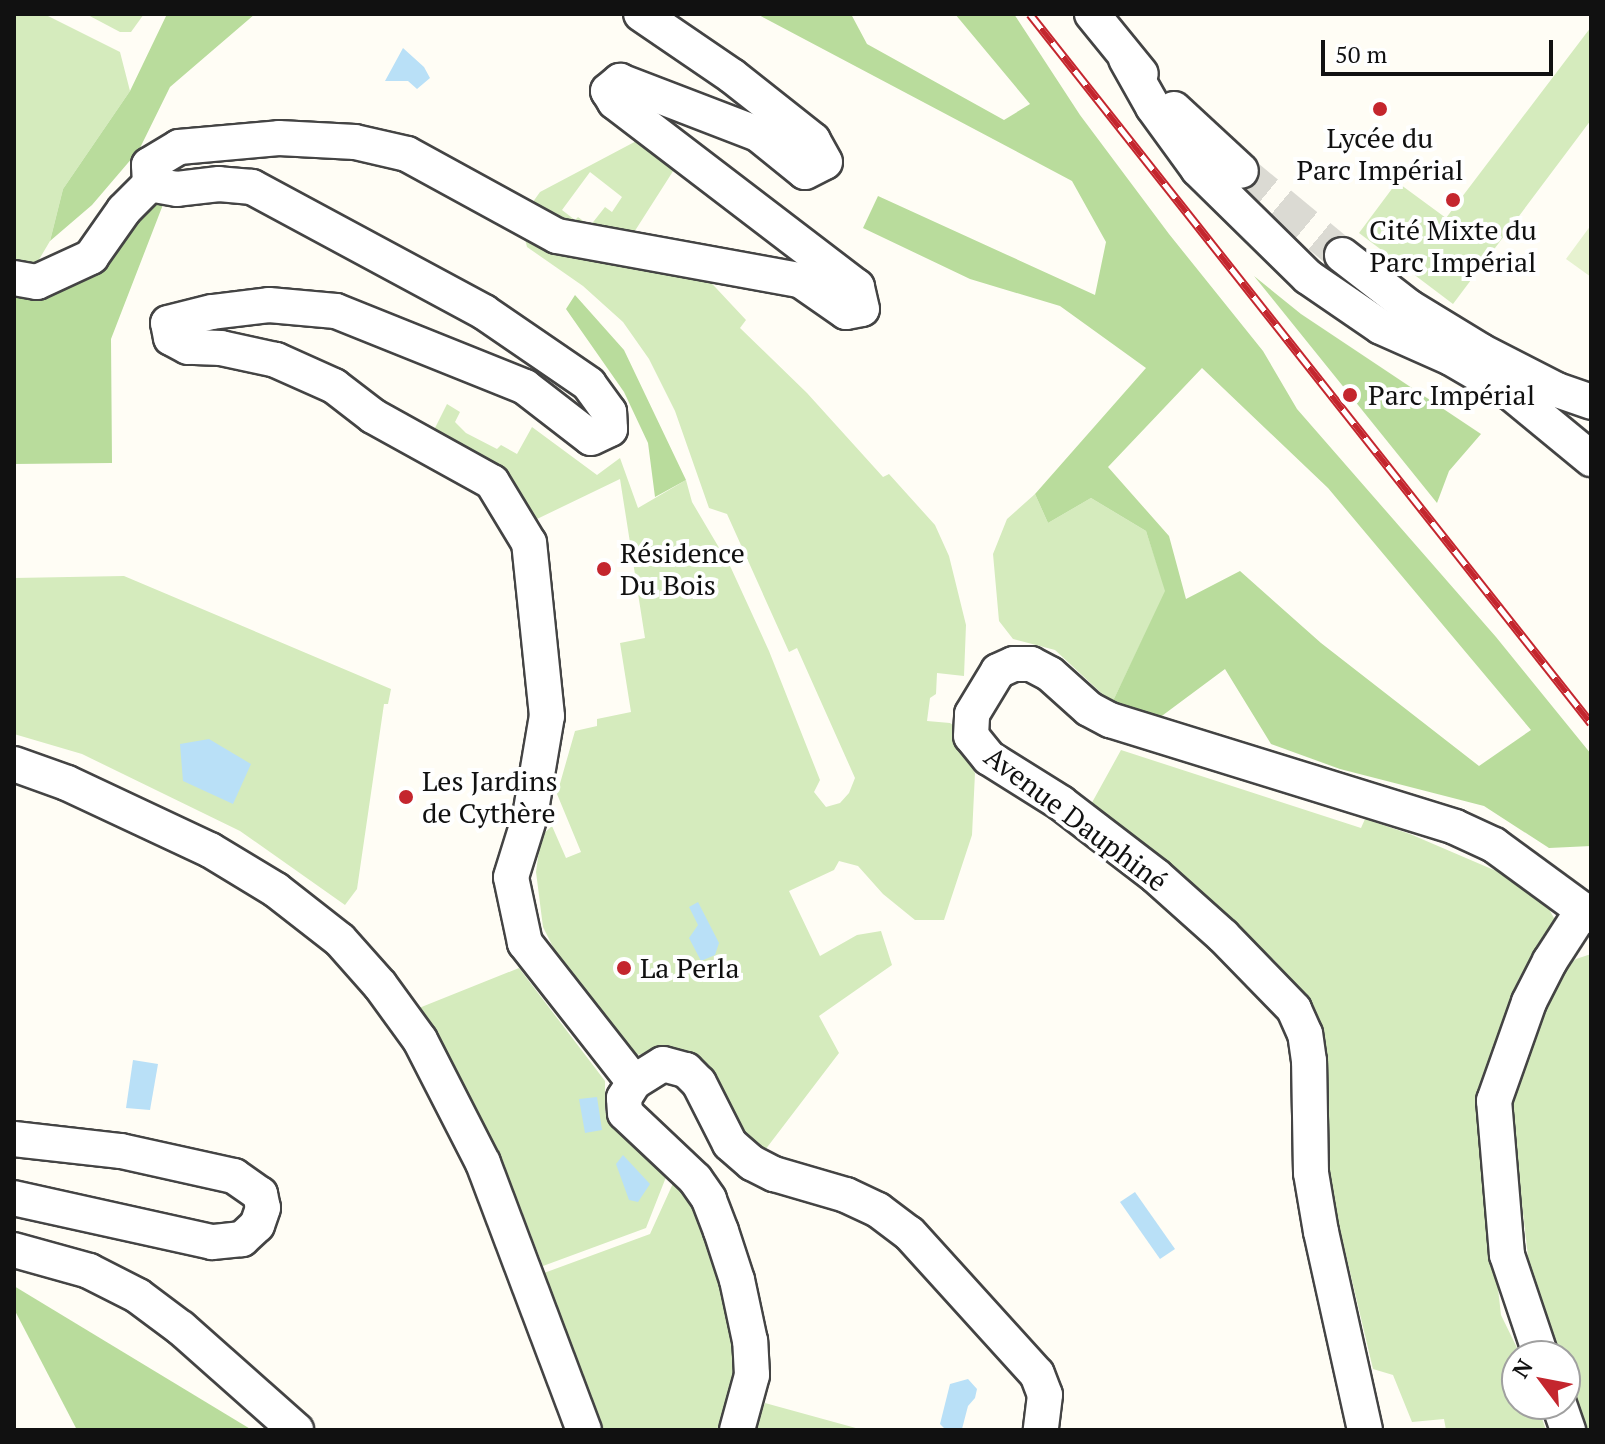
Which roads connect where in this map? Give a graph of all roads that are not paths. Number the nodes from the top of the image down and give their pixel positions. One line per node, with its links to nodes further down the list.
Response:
1 (641, 14): 5 (street)
2 (1092, 14): 3 (street)
3 (1126, 59): 4 (street); 9 (street)
4 (1241, 171)
5 (150, 184): 7 (street); 12 (street)
6 (1342, 255): 8 (street)
7 (14, 278)
8 (1591, 402)
9 (1591, 459)
10 (14, 764): 18 (street)
11 (1587, 913): 16 (street); 21 (street, Avenue Dauphiné)
12 (634, 1082): 19 (street); 20 (street)
13 (14, 1139): 14 (street)
14 (14, 1198)
15 (14, 1250): 17 (street)
16 (1536, 1340)
17 (296, 1430)
18 (584, 1430)
19 (737, 1430)
20 (1041, 1430)
21 (1365, 1430)

